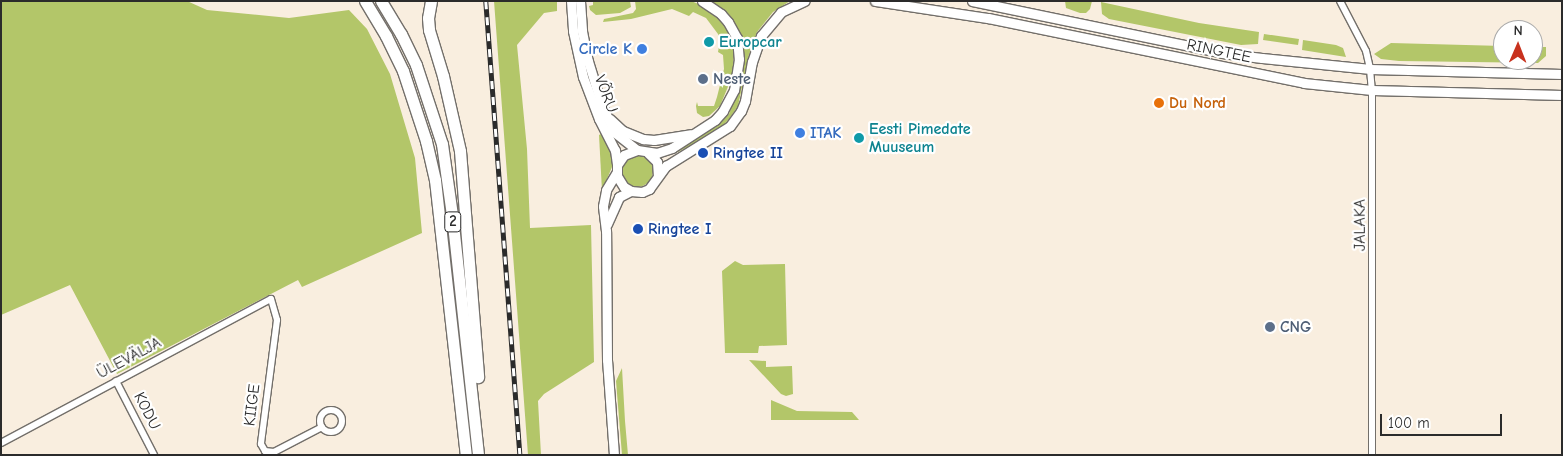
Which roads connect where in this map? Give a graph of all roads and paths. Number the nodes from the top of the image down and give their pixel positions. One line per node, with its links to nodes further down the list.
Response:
1 (365, 1): 27 (highway, 2)
2 (381, 1): 28 (highway, 2)
3 (431, 1): 28 (highway)
4 (702, 1): 15 (main road)
5 (805, 1): 19 (main road)
6 (875, 1): 12 (main road, RINGTEE)
7 (972, 1): 10 (main road, RINGTEE)
8 (1340, 1): 10 (street, JALAKA)
9 (576, 3): 14 (main road, VÕRU); 18 (main road, VÕRU)
10 (1370, 69): 11 (main road, RINGTEE); 12 (street, JALAKA)
11 (1562, 74)
12 (1372, 90): 13 (main road, RINGTEE); 30 (street, JALAKA)
13 (1562, 95)
14 (606, 116): 15 (main road); 16 (main road, VÕRU)
15 (693, 134): 17 (main road)
16 (637, 150): 17 (main road); 18 (main road)
17 (648, 153): 19 (main road)
18 (617, 169): 20 (main road); 21 (main road)
19 (658, 175): 20 (main road)
20 (632, 192): 21 (main road)
21 (606, 231): 29 (main road)
22 (271, 299): 23 (street, ÜLEVÄLJA); 24 (street, KIIGE)
23 (116, 381): 25 (street, ÜLEVÄLJA); 26 (street, KODU)
24 (322, 427)
25 (1, 443)
26 (154, 455)
27 (466, 455)
28 (478, 455)
29 (614, 455)
30 (1372, 455)

